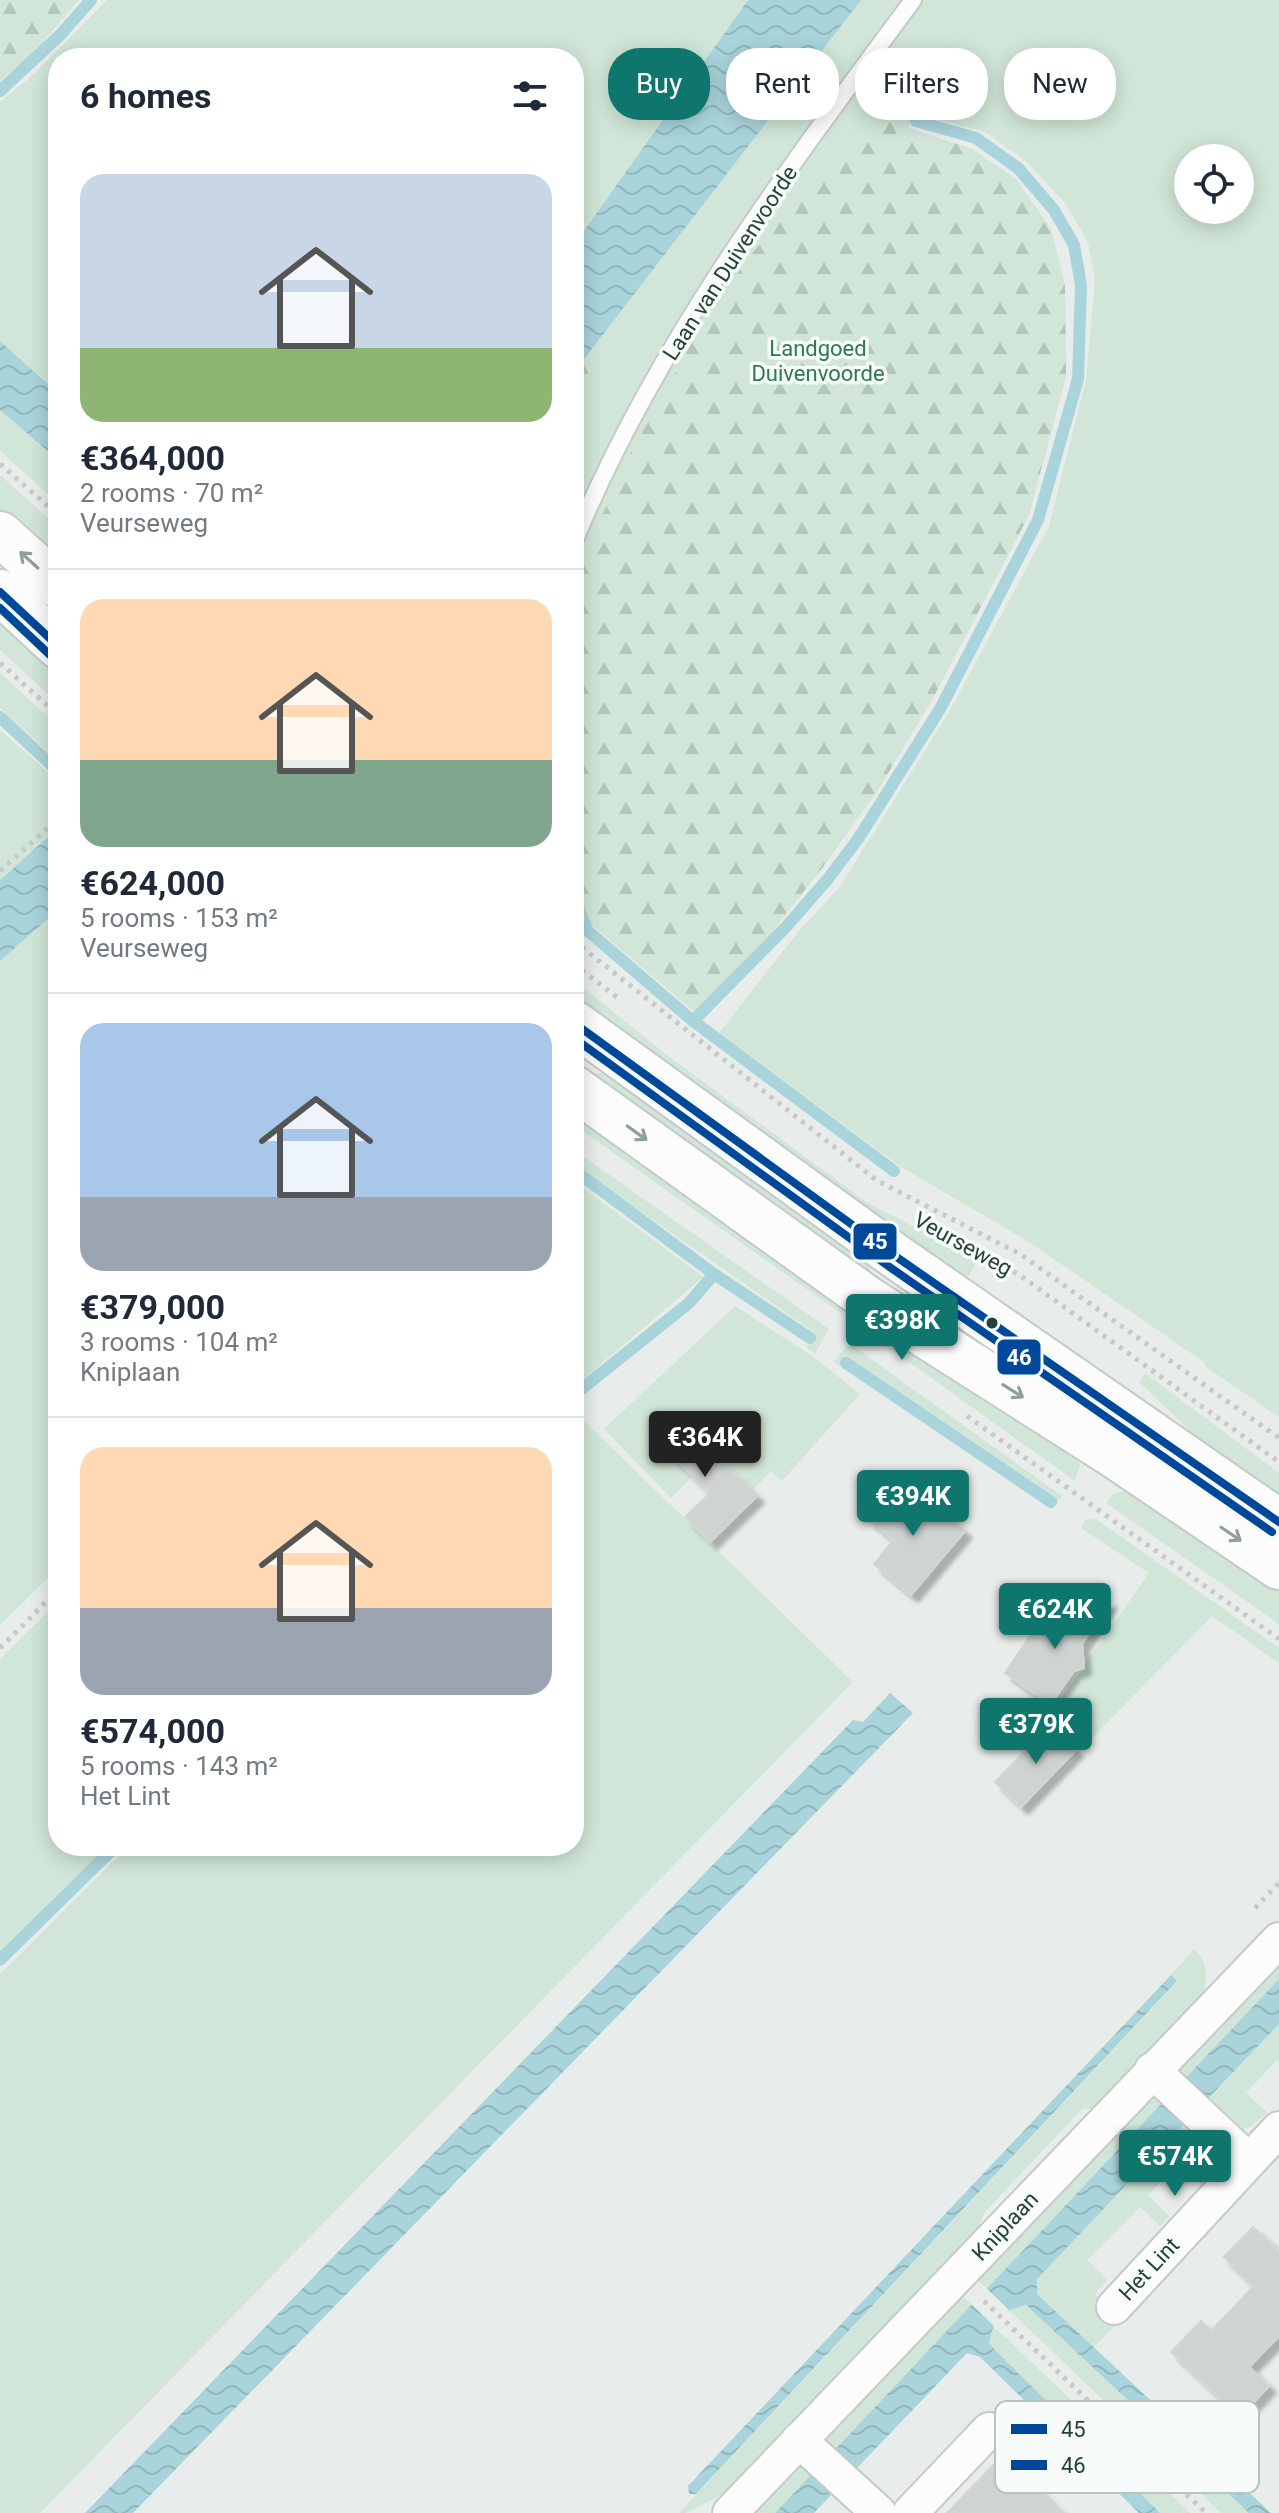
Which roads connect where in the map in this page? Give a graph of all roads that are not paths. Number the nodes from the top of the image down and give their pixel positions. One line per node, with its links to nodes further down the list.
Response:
1 (913, 0): 2 (lane, Laan van Duivenvoorde)
2 (584, 518)
3 (0, 534): 4 (main road, one-way to 3)
4 (48, 577)
5 (0, 592): 6 (main road)
6 (48, 637)
7 (584, 1030): 9 (main road, Veurseweg)
8 (584, 1095): 10 (main road, one-way to 10)
9 (1279, 1522)
10 (1279, 1567)
11 (1279, 1940): 12 (street, Kniplaan)
12 (1159, 2076): 14 (street); 17 (street, Kniplaan)
13 (1278, 2133): 14 (street, Het Lint)
14 (1249, 2161): 15 (street, Het Lint)
15 (1114, 2307)
16 (989, 2430): 20 (street)
17 (807, 2447): 18 (street, Kniplaan); 19 (street)
18 (730, 2513)
19 (879, 2513)
20 (910, 2513)

